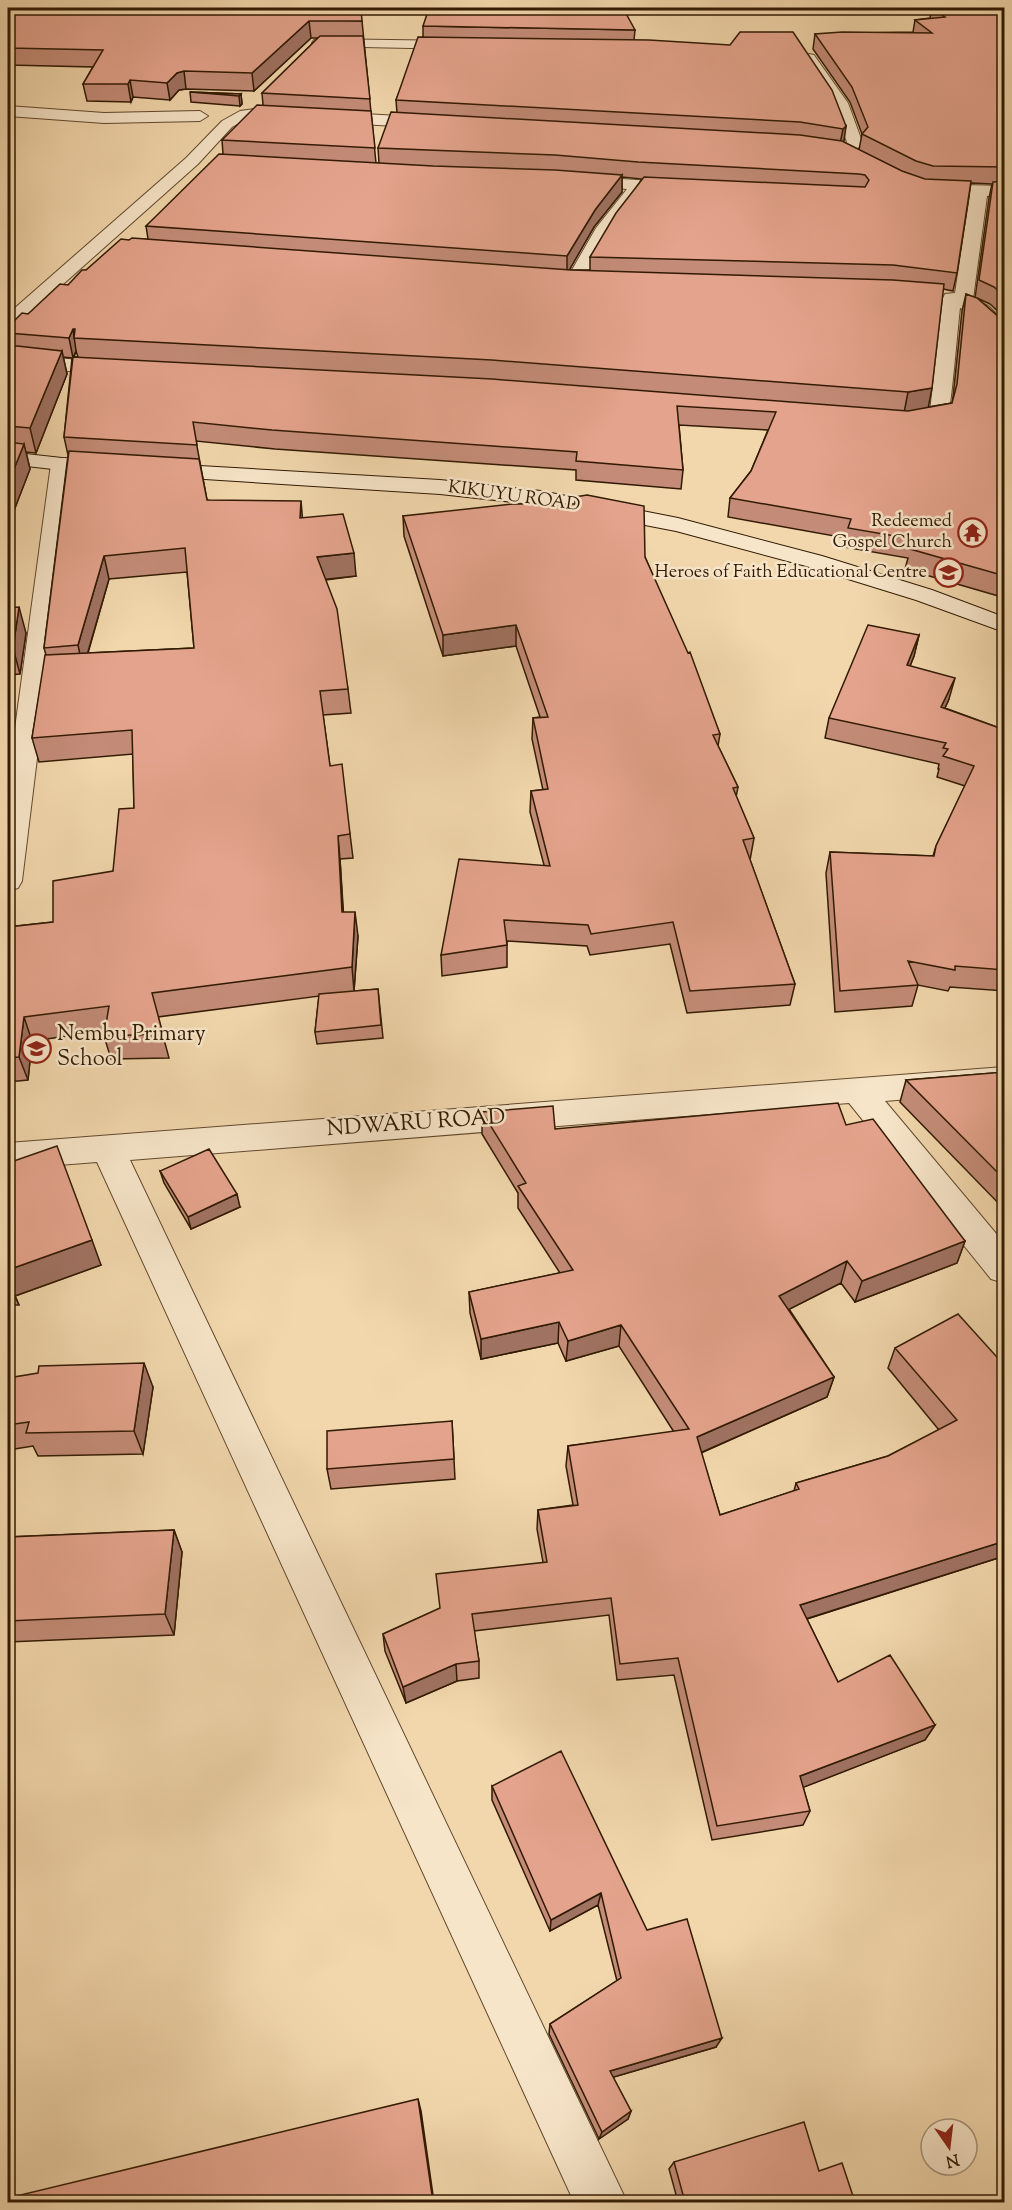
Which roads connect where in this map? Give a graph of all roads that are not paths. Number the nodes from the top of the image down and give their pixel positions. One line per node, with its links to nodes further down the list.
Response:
1 (798, 42): 13 (street)
2 (475, 46): 3 (street)
3 (308, 51)
4 (259, 98): 7 (street)
5 (180, 102): 8 (street)
6 (8, 111): 8 (street)
7 (245, 114): 10 (street); 11 (street)
8 (167, 115): 9 (street)
9 (200, 116)
10 (452, 124)
11 (192, 160): 12 (street); 20 (street)
12 (215, 162)
13 (865, 162)
14 (567, 180): 16 (street)
15 (906, 183): 19 (street)
16 (638, 186): 17 (street); 22 (street)
17 (696, 189)
18 (1005, 191): 19 (street)
19 (979, 192): 24 (street)
20 (96, 246): 21 (street); 25 (street)
21 (120, 248)
22 (598, 283)
23 (931, 296): 24 (street)
24 (957, 300): 26 (street); 29 (street)
25 (8, 323)
26 (1005, 330)
27 (8, 360): 28 (street)
28 (134, 370)
29 (893, 420)
30 (8, 458): 31 (street, KIKUYU ROAD)
31 (62, 464): 32 (street, KIKUYU ROAD); 33 (street)
32 (1005, 624)
33 (8, 881)
34 (1005, 1079): 35 (street, NDWARU ROAD)
35 (858, 1091): 36 (street, NDWARU ROAD); 38 (street)
36 (107, 1148): 37 (street, NDWARU ROAD); 39 (street)
37 (8, 1156)
38 (1005, 1268)
39 (601, 2202)

